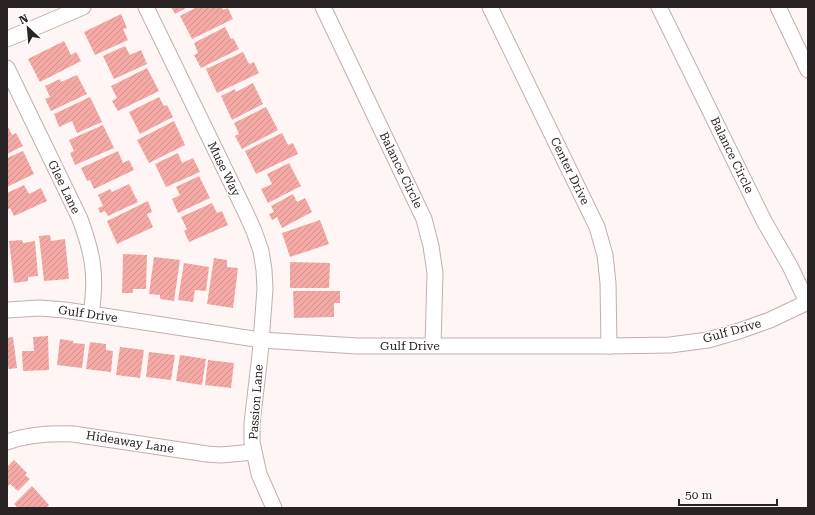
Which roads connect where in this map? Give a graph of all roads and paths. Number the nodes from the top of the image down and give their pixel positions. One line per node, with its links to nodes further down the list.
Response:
1 (83, 7): 7 (street)
2 (146, 7): 13 (street, Muse Way)
3 (323, 7): 14 (street, Balance Circle)
4 (490, 7): 15 (street, Center Drive)
5 (659, 7): 10 (street, Balance Circle)
6 (778, 7): 9 (street)
7 (7, 38)
8 (7, 68): 12 (street, Glee Lane)
9 (808, 70)
10 (808, 302): 15 (street, Gulf Drive)
11 (7, 310): 12 (street, Gulf Drive)
12 (91, 314): 13 (street, Gulf Drive)
13 (261, 340): 14 (street, Gulf Drive); 17 (street, Passion Lane)
14 (433, 345): 15 (street, Gulf Drive)
15 (609, 346)
16 (7, 442): 17 (street, Hideaway Lane)
17 (254, 452): 18 (street, Passion Lane)
18 (274, 508)

